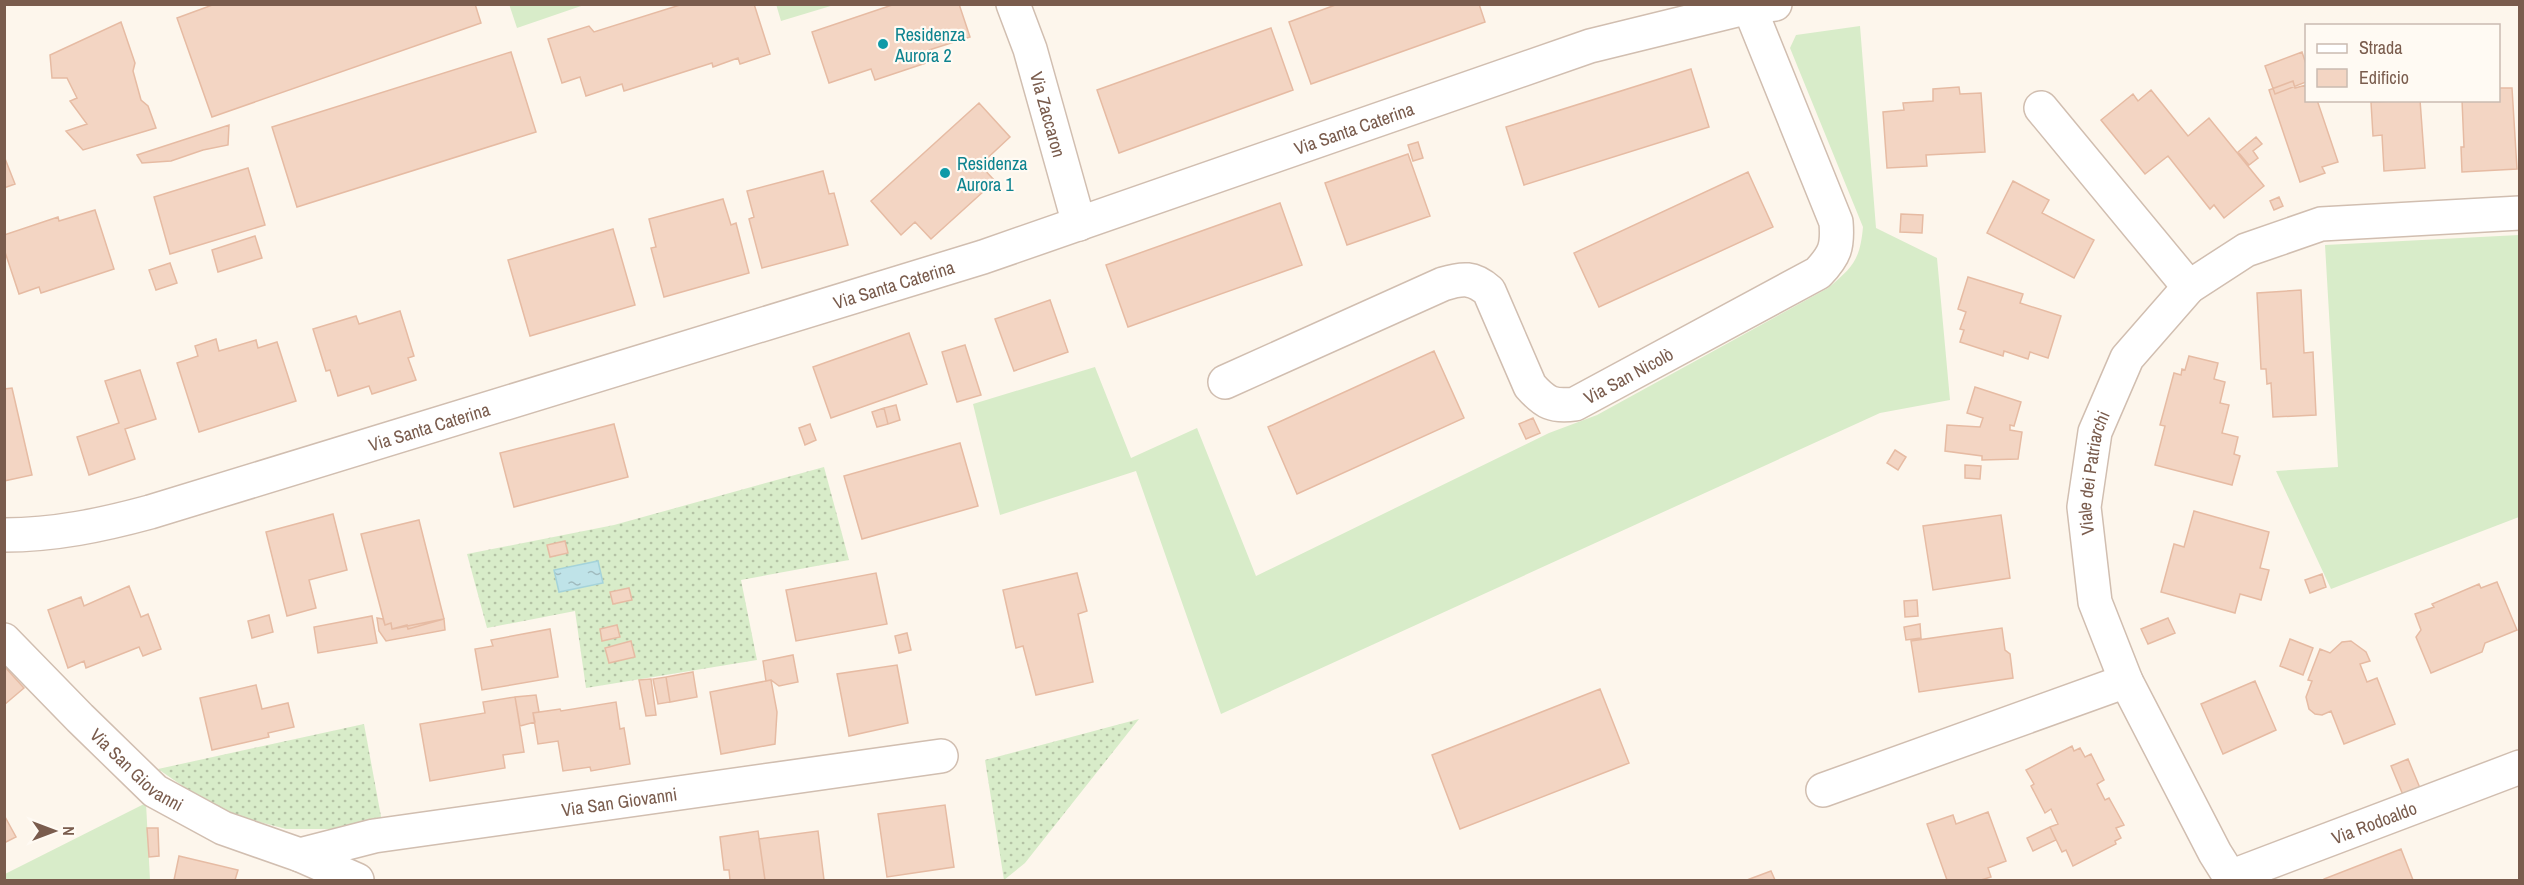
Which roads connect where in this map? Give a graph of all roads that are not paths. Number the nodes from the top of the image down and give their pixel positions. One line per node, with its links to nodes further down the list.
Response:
1 (1013, 4): 5 (street, Via Zaccaron)
2 (1758, 5): 5 (street, Via Santa Caterina); 7 (street, Via San Nicolò)
3 (2041, 108): 6 (street)
4 (2520, 213): 6 (street, Viale dei Patriarchi)
5 (1079, 224): 8 (street, Via Santa Caterina)
6 (2189, 287): 10 (street, Viale dei Patriarchi)
7 (1226, 382)
8 (4, 536)
9 (4, 640): 14 (street, Via San Giovanni)
10 (2126, 681): 13 (street); 15 (street, Viale dei Patriarchi)
11 (941, 756): 14 (street, Via San Giovanni)
12 (2520, 767): 15 (street, Via Rodoaldo)
13 (1823, 790)
14 (300, 855): 16 (street, Via San Giovanni)
15 (2231, 879)
16 (357, 880)

